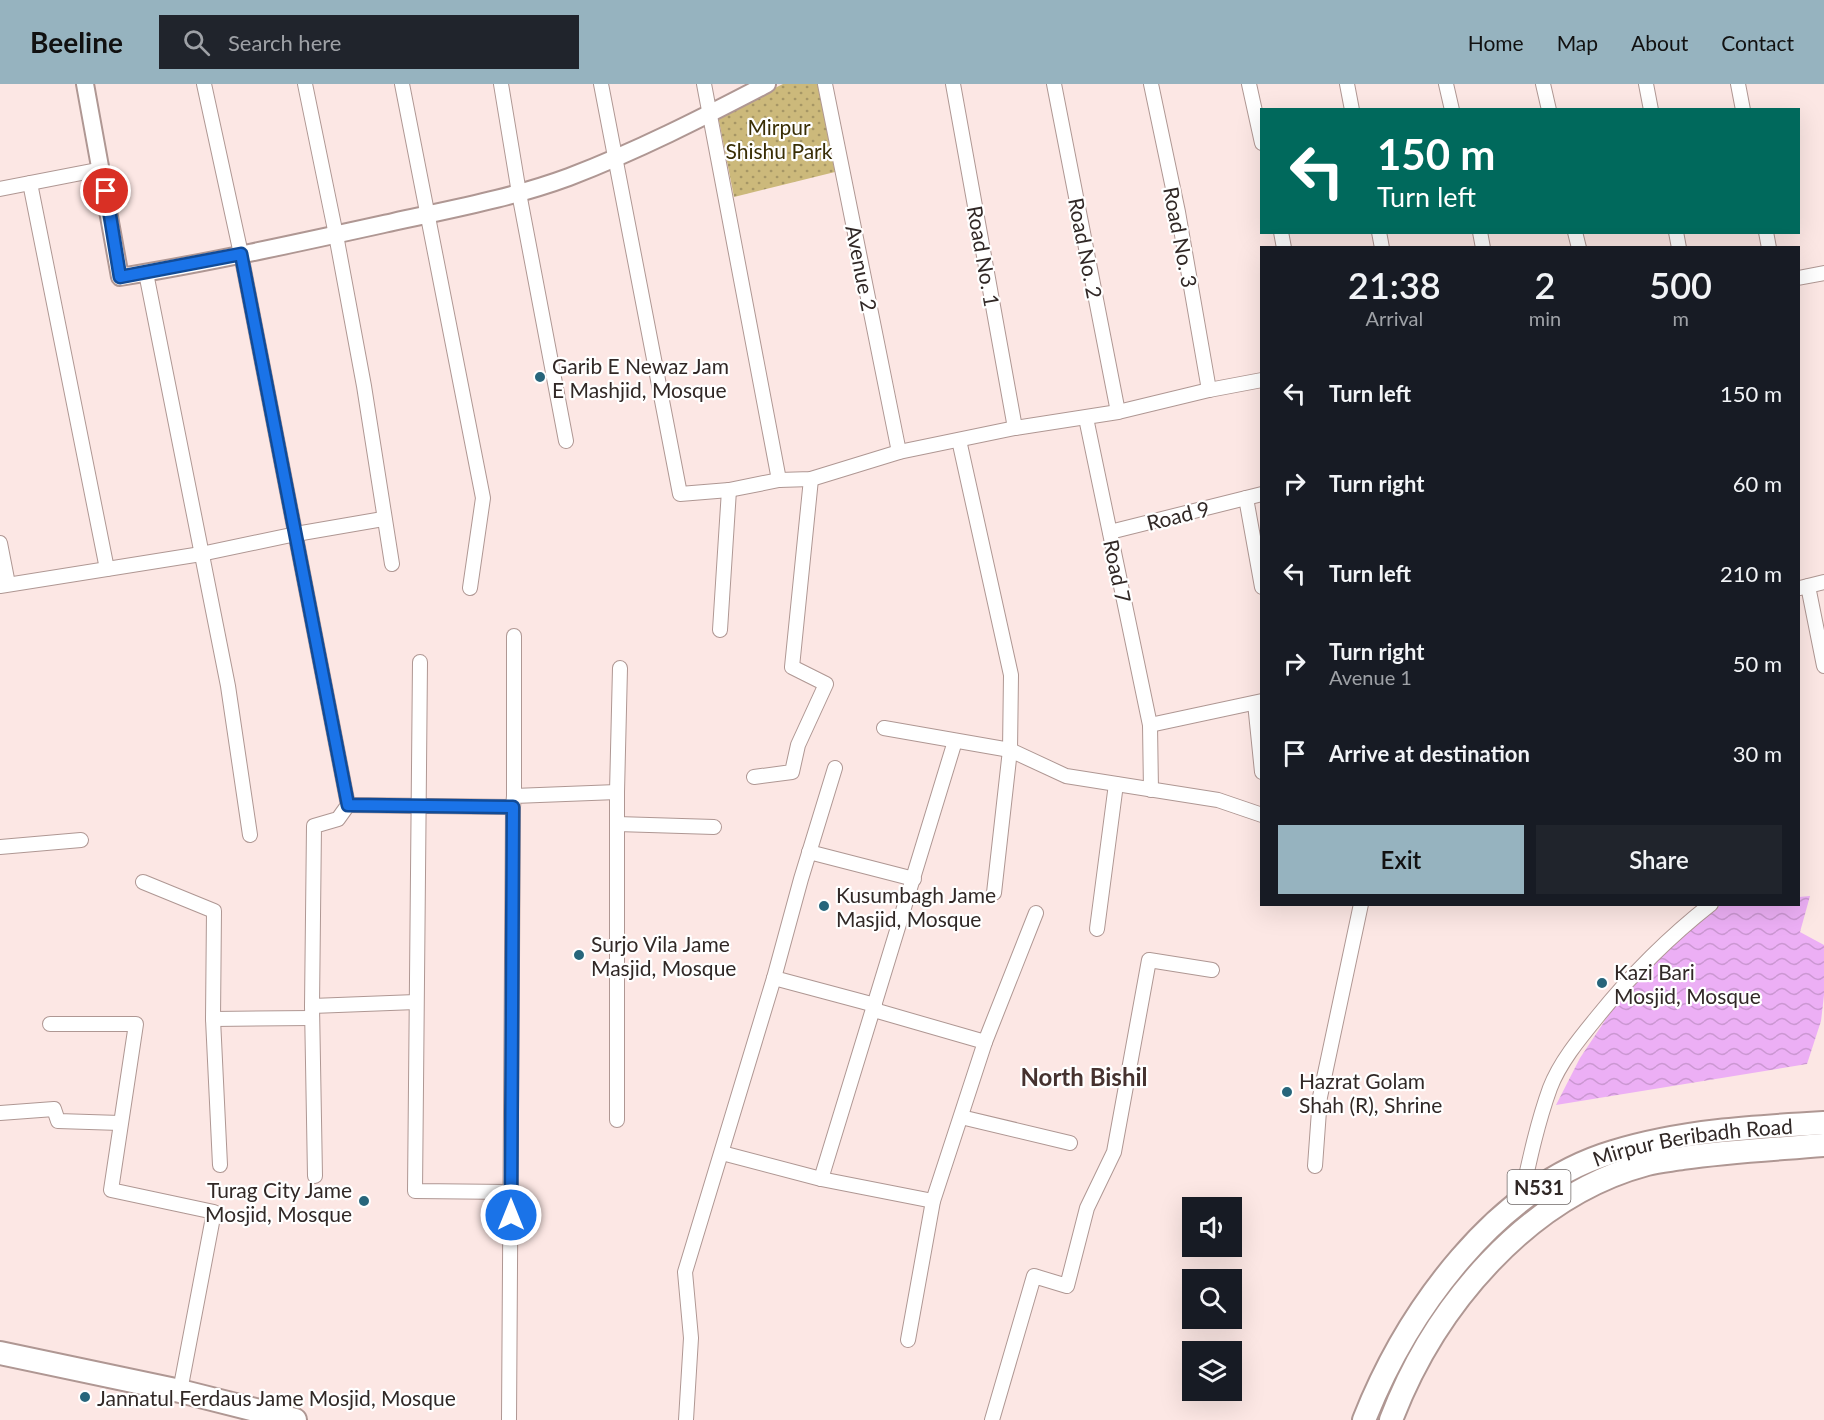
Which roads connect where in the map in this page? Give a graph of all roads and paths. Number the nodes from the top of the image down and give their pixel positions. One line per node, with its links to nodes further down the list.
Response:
1 (85, 84): 27 (street)
2 (204, 84): 33 (street)
3 (305, 84): 32 (street)
4 (402, 84): 31 (street)
5 (501, 84): 30 (street)
6 (601, 84): 26 (street)
7 (704, 84): 24 (street)
8 (767, 84): 24 (street)
9 (825, 84): 44 (street, Avenue 2)
10 (953, 84): 41 (street, Road No. 1)
11 (1054, 84): 39 (street, Road No. 2)
12 (1151, 84): 38 (street, Road No. 3)
13 (1249, 84): 25 (street)
14 (1347, 84): 19 (street)
15 (1446, 84): 20 (street)
16 (1543, 84): 21 (street)
17 (1646, 84): 22 (street)
18 (1738, 84): 23 (street)
19 (1352, 108)
20 (1452, 108)
21 (1549, 108)
22 (1651, 108)
23 (1743, 108)
24 (711, 113): 26 (street); 46 (street)
25 (1260, 133)
26 (615, 158): 30 (street); 47 (street)
27 (102, 169): 28 (street); 34 (street)
28 (30, 183): 29 (street); 56 (street)
29 (0, 189)
30 (519, 193): 31 (street); 43 (street)
31 (429, 214): 32 (street); 61 (street)
32 (336, 235): 33 (street); 50 (street)
33 (241, 254): 34 (street); 52 (street)
34 (146, 273): 54 (street)
35 (1824, 273): 36 (street)
36 (1800, 278)
37 (1260, 380): 38 (street)
38 (1209, 390): 39 (street)
39 (1118, 412): 40 (street)
40 (1086, 418): 41 (street); 51 (street, Road 7)
41 (1016, 428): 42 (street)
42 (959, 440): 44 (street); 72 (street)
43 (566, 441)
44 (899, 452): 45 (street)
45 (811, 479): 46 (street); 74 (street)
46 (779, 480): 47 (street)
47 (729, 490): 62 (street)
48 (1260, 494): 49 (street, Road 9)
49 (1246, 498): 51 (street, Road 9); 57 (street)
50 (384, 519): 52 (street); 55 (street)
51 (1110, 532): 68 (street, Road 7)
52 (296, 534): 54 (street); 79 (street)
53 (0, 543): 59 (street)
54 (201, 554): 56 (street); 84 (street)
55 (392, 564)
56 (106, 569): 59 (street)
57 (1260, 576)
58 (1824, 582): 60 (street)
59 (4, 585)
60 (1803, 587): 65 (street)
61 (470, 588)
62 (720, 630)
63 (514, 636): 78 (street)
64 (420, 662): 80 (street)
65 (1824, 666)
66 (620, 668): 77 (street)
67 (1258, 702): 68 (street); 70 (street)
68 (1150, 725): 76 (street, Road 7)
69 (884, 728): 71 (street)
70 (1260, 737)
71 (955, 741): 72 (street); 88 (street)
72 (1010, 750): 75 (street); 90 (street)
73 (835, 768): 87 (street)
74 (754, 777)
75 (1116, 784): 76 (street); 94 (street)
76 (1151, 790): 81 (street)
77 (617, 792): 78 (street); 82 (street)
78 (513, 801): 80 (street); 116 (street)
79 (348, 805): 80 (street); 99 (street)
80 (418, 806): 97 (street)
81 (1260, 814)
82 (617, 824): 83 (street); 105 (street)
83 (714, 827)
84 (250, 835)
85 (81, 840): 86 (street)
86 (0, 847)
87 (809, 852): 88 (street); 96 (street)
88 (914, 879): 98 (street)
89 (142, 882): 100 (street)
90 (994, 893)
91 (1361, 906): 113 (street)
92 (1708, 906): 117 (street)
93 (1036, 913): 102 (street)
94 (1097, 929)
95 (1212, 970): 125 (street)
96 (774, 978): 98 (street); 110 (street)
97 (416, 1002): 99 (street); 116 (street)
98 (874, 1007): 102 (street); 115 (street)
99 (312, 1012): 100 (street); 114 (street)
100 (213, 1019): 112 (street)
101 (50, 1024): 106 (street)
102 (985, 1042): 104 (street)
103 (0, 1113): 106 (street)
104 (961, 1117): 108 (street); 118 (street)
105 (617, 1120)
106 (120, 1123): 121 (street)
107 (1824, 1123): 111 (highway, Mirpur Beribadh Road / N531)
108 (1070, 1143)
109 (1824, 1145): 111 (highway, Mirpur Beribadh Road / N531)
110 (722, 1153): 115 (street); 124 (street)
111 (1615, 1163): 117 (highway, Mirpur Beribadh Road / N531); 127 (highway, Mirpur Beribadh Road / N531)
112 (220, 1165)
113 (1315, 1166)
114 (315, 1176)
115 (821, 1179): 118 (street)
116 (511, 1192): 123 (street)
117 (1521, 1199): 126 (highway, Mirpur Beribadh Road / N531)
118 (933, 1201): 119 (street)
119 (908, 1340)
120 (0, 1353): 121 (highway)
121 (180, 1391): 122 (highway)
122 (295, 1420)
123 (509, 1420)
124 (686, 1420)
125 (992, 1420)
126 (1364, 1420)
127 (1391, 1420)

